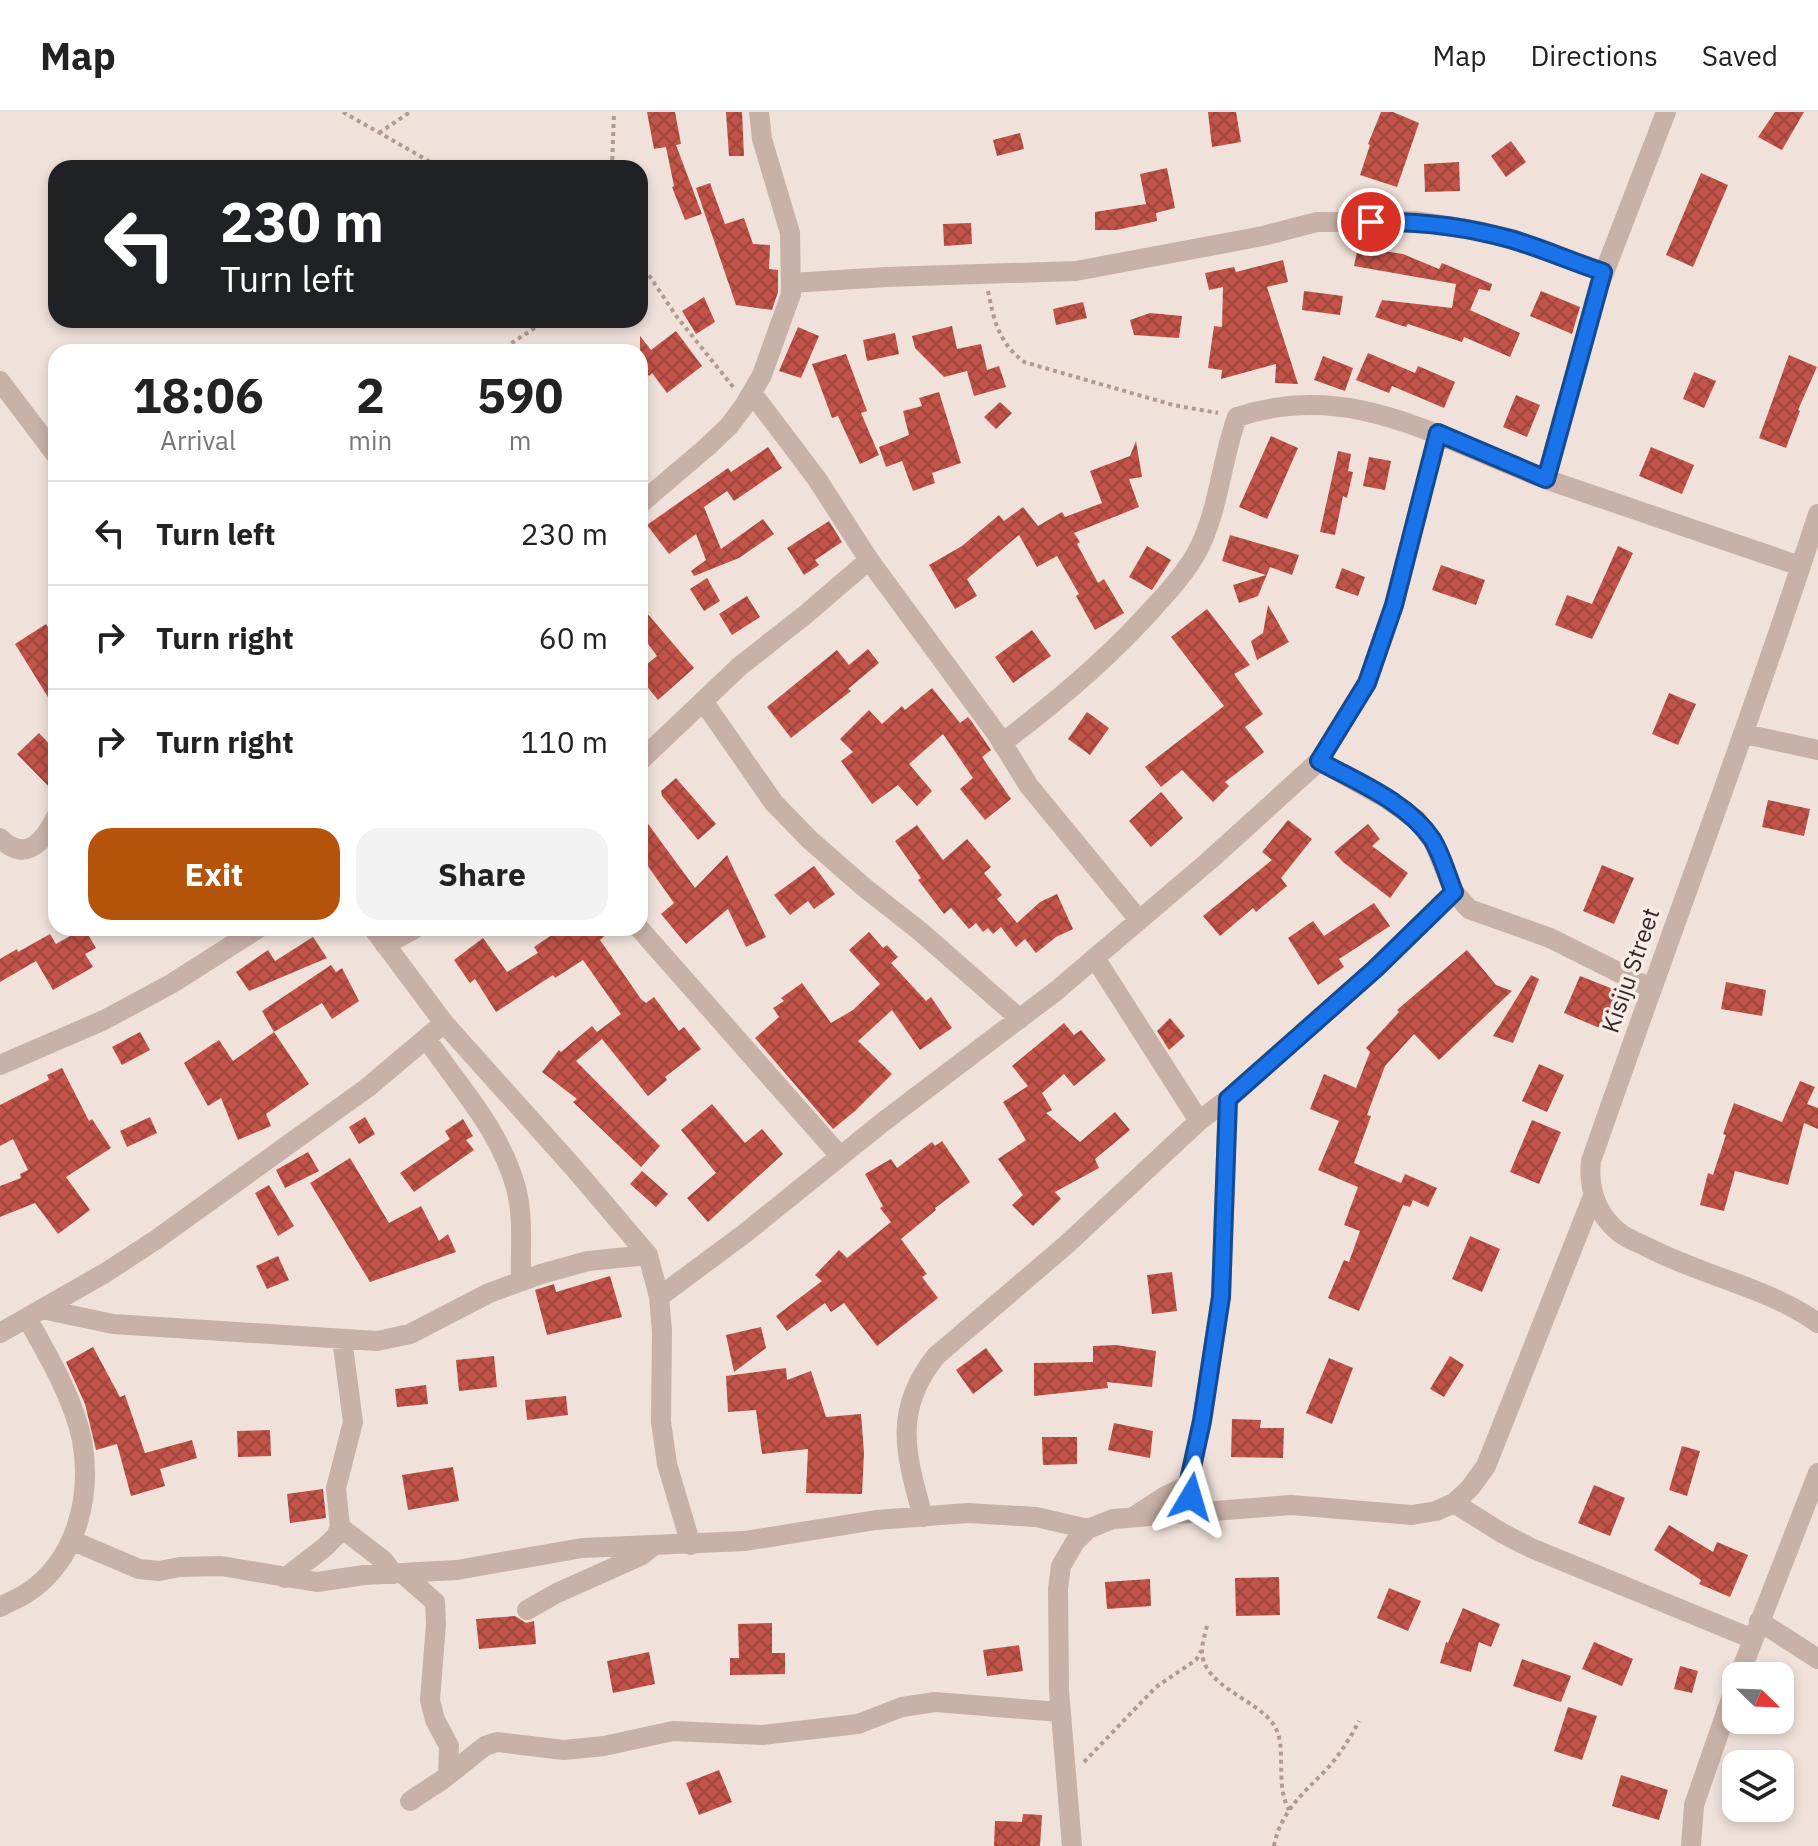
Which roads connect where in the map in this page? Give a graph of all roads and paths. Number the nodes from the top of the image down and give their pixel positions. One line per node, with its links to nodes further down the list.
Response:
1 (343, 112): 6 (path)
2 (410, 112): 6 (path)
3 (614, 112): 8 (path)
4 (759, 112): 12 (street)
5 (1666, 112): 9 (street)
6 (378, 133): 7 (path)
7 (427, 160)
8 (612, 160)
9 (1603, 272): 10 (street); 20 (street)
10 (985, 273): 12 (street); 17 (path)
11 (648, 275): 16 (path)
12 (791, 283): 16 (street)
13 (535, 328): 14 (path)
14 (510, 344)
15 (0, 381): 19 (street)
16 (750, 397): 21 (street); 23 (street)
17 (1237, 417): 18 (street); 27 (street)
18 (1438, 433): 20 (street); 30 (street)
19 (48, 444)
20 (1546, 479): 24 (street)
21 (648, 497)
22 (1818, 514): 24 (street, Kisiju Street)
23 (869, 560): 25 (street); 27 (street)
24 (1800, 566): 26 (street, Kisiju Street)
25 (703, 701): 29 (street); 42 (street)
26 (1745, 734): 28 (street); 41 (street, Kisiju Street)
27 (1002, 743): 34 (street)
28 (1818, 750)
29 (648, 753)
30 (1319, 761): 33 (street); 34 (street)
31 (48, 832): 32 (street)
32 (0, 838)
33 (1454, 892): 41 (street); 46 (street)
34 (1139, 920): 40 (street)
35 (246, 936): 45 (street)
36 (379, 936): 39 (street)
37 (401, 936): 39 (street)
38 (646, 936): 48 (street)
39 (385, 945): 43 (street)
40 (1095, 958): 42 (street); 47 (street)
41 (1652, 989): 49 (street, Kisiju Street)
42 (1020, 1019): 48 (street)
43 (444, 1023): 44 (street); 50 (street)
44 (426, 1038): 51 (street); 53 (street)
45 (0, 1065)
46 (1228, 1099): 47 (street); 58 (street)
47 (1199, 1121): 61 (street)
48 (840, 1156): 52 (street)
49 (1593, 1196): 54 (street); 59 (street)
50 (648, 1255): 51 (street); 52 (street)
51 (521, 1281): 56 (street)
52 (659, 1297): 66 (street)
53 (35, 1314): 55 (street); 56 (street); 65 (street)
54 (1817, 1320)
55 (0, 1333)
56 (342, 1339): 63 (street)
57 (1818, 1473): 73 (street)
58 (1188, 1485): 60 (street); 62 (street)
59 (1454, 1503): 60 (street); 73 (street)
60 (1199, 1513): 62 (street)
61 (923, 1517): 64 (street); 66 (street)
62 (1133, 1517): 64 (street)
63 (340, 1527): 68 (street); 69 (street)
64 (1088, 1529): 77 (street)
65 (73, 1541): 69 (street); 70 (street)
66 (691, 1545): 67 (street)
67 (653, 1546): 68 (street); 71 (street)
68 (398, 1574): 69 (street); 80 (street)
69 (285, 1578)
70 (0, 1607)
71 (527, 1610)
72 (1207, 1626): 74 (path)
73 (1756, 1630): 75 (street); 76 (street)
74 (1202, 1651): 81 (path); 83 (path)
75 (1818, 1659)
76 (1744, 1662)
77 (1060, 1712): 80 (street); 81 (street)
78 (1359, 1721): 83 (path)
79 (1722, 1724): 86 (street)
80 (448, 1775): 82 (street)
81 (1066, 1781): 84 (street)
82 (410, 1801)
83 (1289, 1810): 85 (path)
84 (1072, 1846)
85 (1274, 1846)
86 (1691, 1846)

